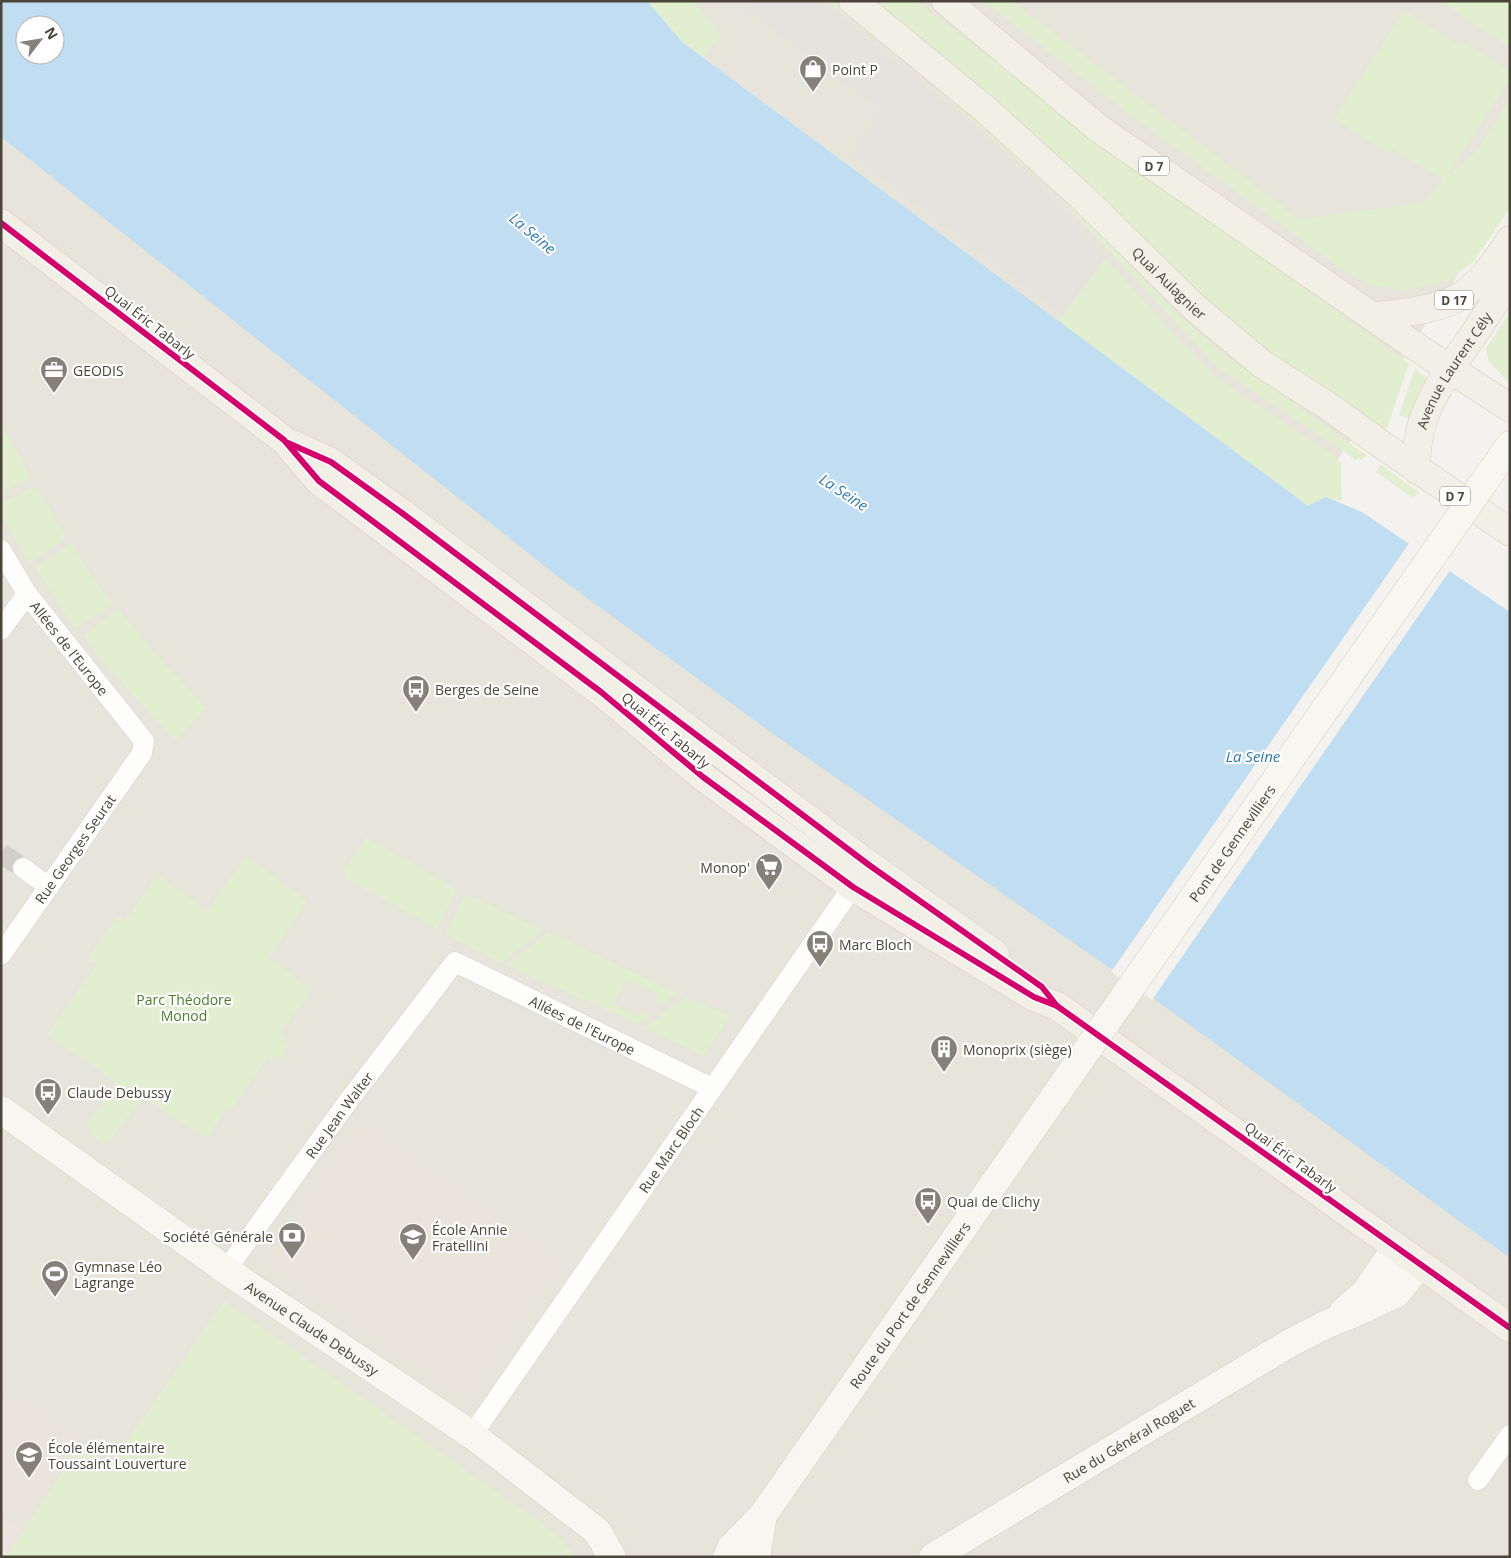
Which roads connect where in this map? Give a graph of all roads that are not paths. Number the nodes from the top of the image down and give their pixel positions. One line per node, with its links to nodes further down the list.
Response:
1 (853, 1): 11 (main road, Quai Aulagnier / D 7)
2 (946, 1): 6 (main road, D 7)
3 (1, 223): 9 (main road, Quai Éric Tabarly)
4 (1510, 240): 6 (main road, D 17)
5 (1510, 279): 7 (main road, Avenue Laurent Cély / D 17)
6 (1373, 316): 7 (main road, D 7)
7 (1449, 368): 8 (main road, D 7); 11 (main road, Avenue Laurent Cély)
8 (1510, 408)
9 (284, 440): 17 (main road, Quai Éric Tabarly); 20 (main road, Quai Éric Tabarly)
10 (1510, 445): 25 (street, Pont de Gennevilliers, bridge)
11 (1418, 470): 12 (main road, Quai Aulagnier / D 7)
12 (1510, 532)
13 (1, 550): 14 (street, Allées de l'Europe)
14 (27, 594): 15 (street); 16 (street, Allées de l'Europe)
15 (1, 630)
16 (144, 741): 19 (street, Rue Georges Seurat)
17 (869, 864): 20 (street, Rue Marc Bloch); 23 (main road, Quai Éric Tabarly)
18 (23, 868): 19 (street)
19 (49, 887): 21 (street, Rue Georges Seurat)
20 (853, 887): 23 (main road, Quai Éric Tabarly); 24 (street, Rue Marc Bloch)
21 (1, 955)
22 (454, 962): 24 (street, Allées de l'Europe); 29 (street, Rue Jean Walter)
23 (1057, 1006): 27 (main road, Quai Éric Tabarly)
24 (712, 1088): 32 (street, Rue Marc Bloch)
25 (1057, 1093): 35 (street, Route du Port de Gennevilliers)
26 (1, 1110): 29 (street, Avenue Claude Debussy)
27 (1396, 1248): 28 (main road, Quai Éric Tabarly); 30 (street, Rue du Général Roguet)
28 (1420, 1264): 30 (street, Rue du Général Roguet); 31 (main road, Quai Éric Tabarly)
29 (226, 1270): 32 (street, Avenue Claude Debussy)
30 (1325, 1325): 39 (street, Rue du Général Roguet)
31 (1510, 1328)
32 (472, 1435): 36 (street, Avenue Claude Debussy)
33 (1510, 1435): 34 (street)
34 (1478, 1480)
35 (763, 1515): 37 (street, Route du Port de Gennevilliers); 38 (street, Route du Port de Gennevilliers)
36 (612, 1557)
37 (727, 1557)
38 (756, 1557)
39 (934, 1557)

